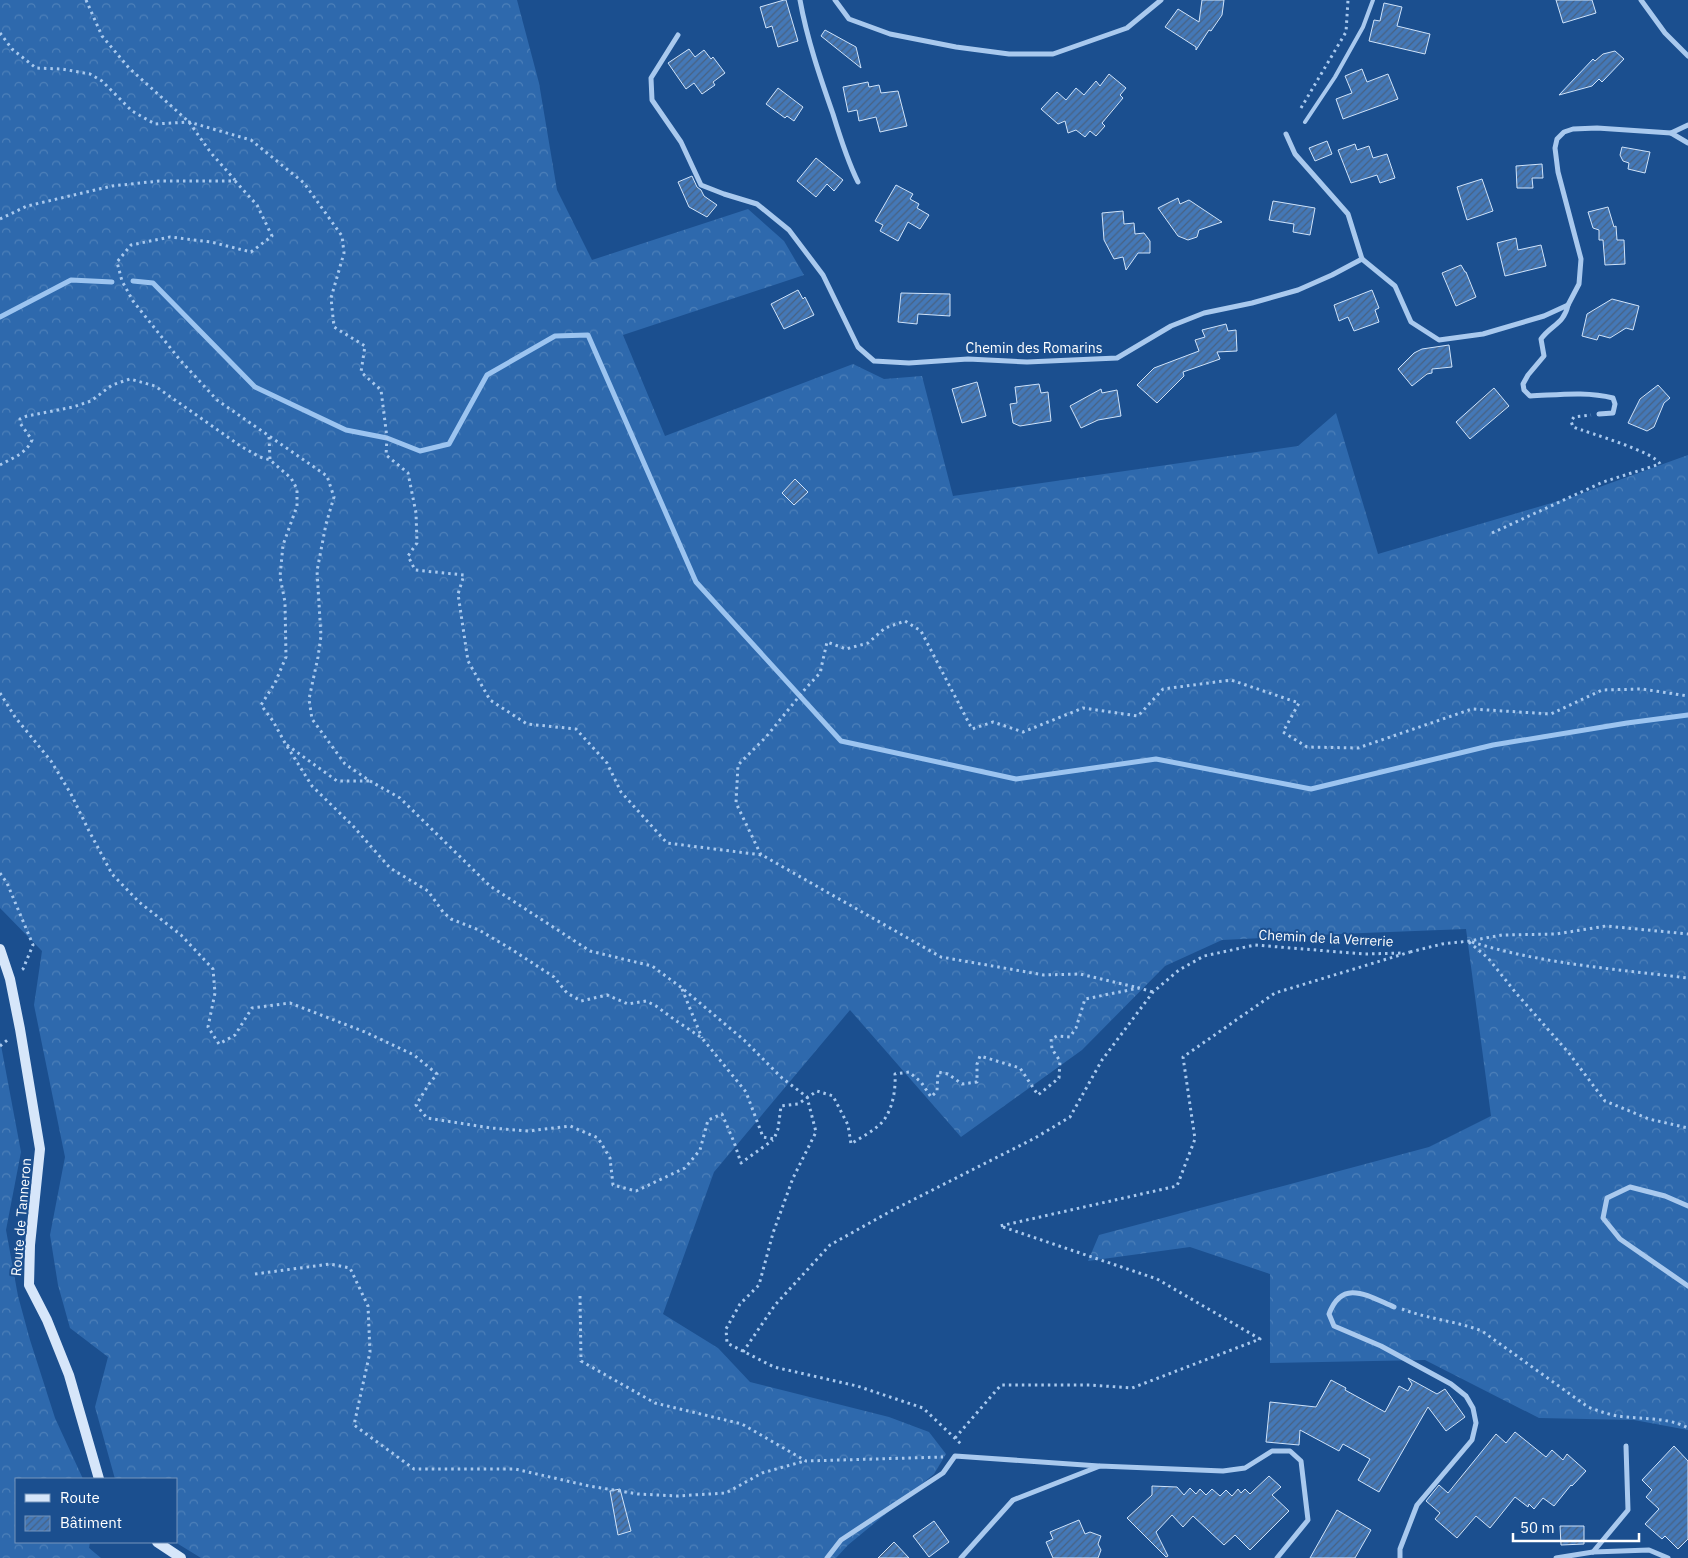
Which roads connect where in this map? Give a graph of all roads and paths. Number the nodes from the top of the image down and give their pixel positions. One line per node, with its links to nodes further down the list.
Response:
1 (86, 0): 12 (path)
2 (800, 0): 19 (street)
3 (835, 0): 4 (street)
4 (1161, 0)
5 (1348, 0): 11 (path)
6 (1373, 0): 13 (lane)
7 (1641, 0): 10 (street)
8 (0, 33): 12 (path)
9 (678, 35): 21 (street, Chemin des Romarins)
10 (1688, 56)
11 (1299, 110)
12 (189, 122): 18 (path); 32 (path)
13 (1306, 122)
14 (1688, 125): 15 (street)
15 (1670, 133): 17 (street); 22 (street)
16 (1286, 134): 21 (street)
17 (1688, 143)
18 (235, 181): 20 (path); 24 (path)
19 (858, 182)
20 (0, 219)
21 (1362, 259): 22 (street)
22 (1568, 305): 23 (street)
23 (1599, 414): 27 (path)
24 (269, 437): 25 (path); 31 (path)
25 (270, 460): 26 (path); 30 (path)
26 (0, 465)
27 (1492, 534)
28 (0, 693): 46 (path)
29 (1688, 696): 32 (path)
30 (285, 743): 31 (path); 43 (path)
31 (370, 781): 40 (path)
32 (762, 855): 41 (path)
33 (0, 873): 39 (path)
34 (1688, 934): 35 (path)
35 (1469, 942): 37 (path, Chemin de la Verrerie); 38 (path); 45 (path)
36 (0, 949): 39 (street, Route de Tanneron)
37 (1410, 952): 42 (path, Chemin de la Verrerie); 54 (path)
38 (1688, 978)
39 (10, 979): 59 (street, Route de Tanneron)
40 (682, 988): 43 (path); 44 (path)
41 (1139, 988): 42 (path); 44 (path)
42 (1153, 992): 52 (path, Chemin de la Verrerie)
43 (702, 1038): 46 (path)
44 (807, 1097): 46 (path); 52 (path)
45 (1688, 1128)
46 (774, 1139)
47 (1688, 1206): 49 (street)
48 (255, 1274): 57 (path)
49 (1688, 1286)
50 (580, 1296): 57 (path)
51 (1394, 1307): 53 (path); 66 (street)
52 (742, 1352): 54 (path)
53 (1688, 1428)
54 (955, 1438): 56 (path)
55 (1626, 1446): 61 (street)
56 (955, 1456): 57 (path); 58 (street); 63 (street)
57 (806, 1461)
58 (1100, 1466): 64 (street); 65 (street)
59 (99, 1478)
60 (158, 1543): 62 (street)
61 (1593, 1552): 67 (street); 68 (street)
62 (181, 1558)
63 (827, 1558)
64 (961, 1558)
65 (1277, 1558)
66 (1400, 1558)
67 (1556, 1558)
68 (1668, 1558)

